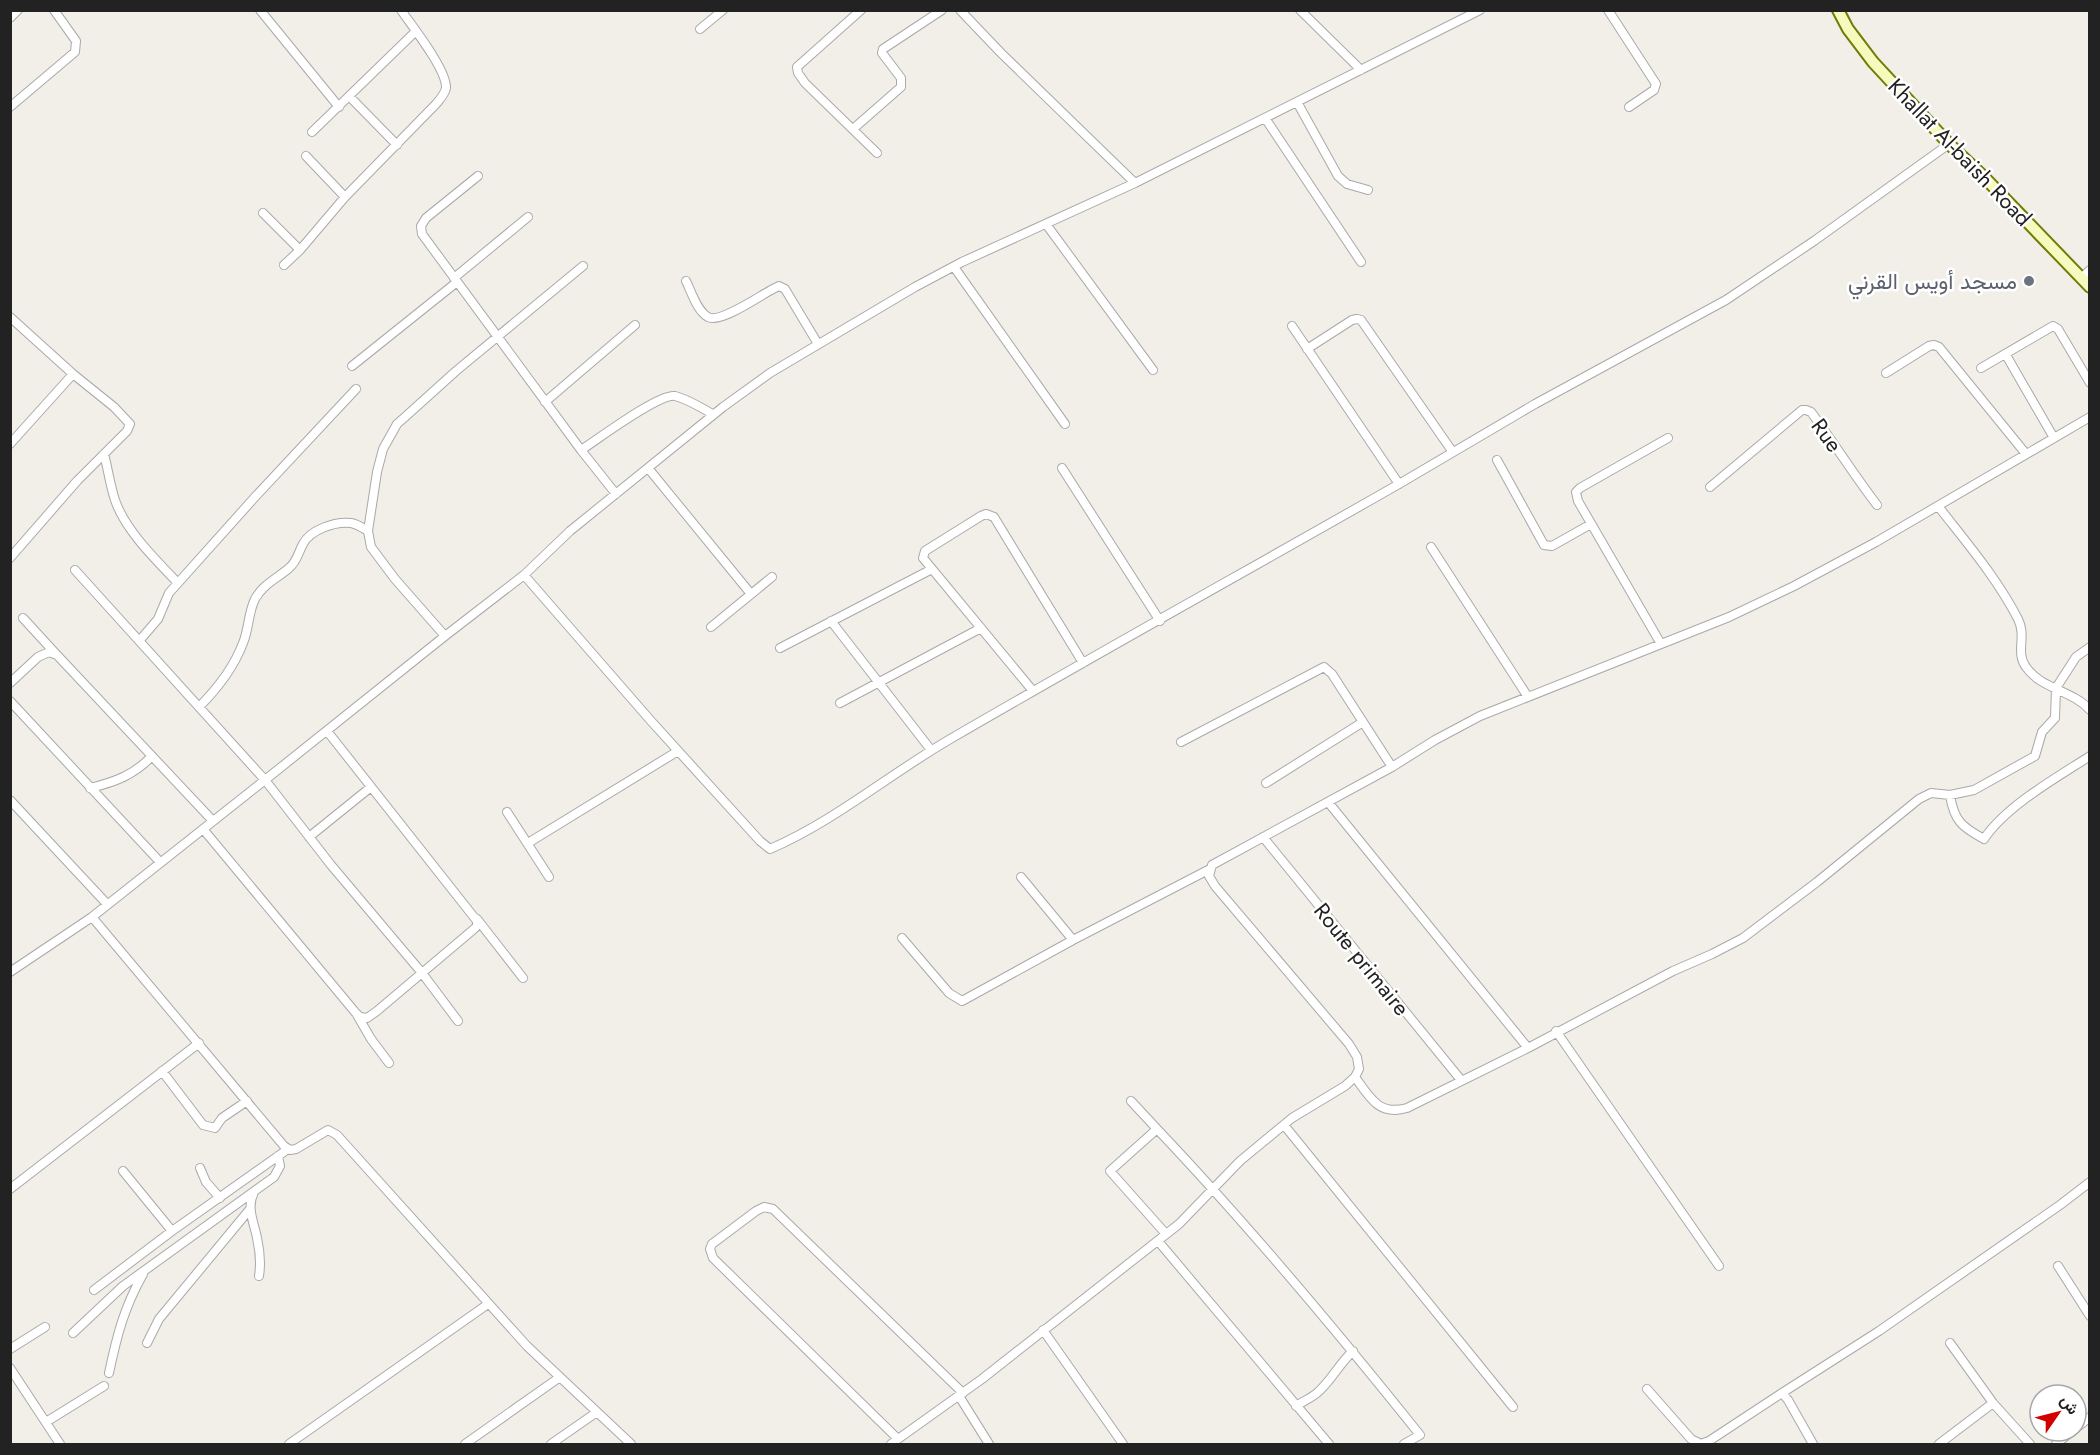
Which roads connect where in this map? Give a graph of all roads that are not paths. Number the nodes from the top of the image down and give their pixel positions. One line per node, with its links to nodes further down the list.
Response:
1 (18, 10): 13 (street)
2 (54, 10): 19 (street)
3 (260, 10): 20 (street)
4 (401, 10): 15 (street)
5 (723, 10): 14 (street)
6 (861, 10): 23 (street)
7 (942, 10): 23 (street)
8 (960, 10): 30 (street)
9 (1300, 10): 16 (street)
10 (1480, 10): 16 (street)
11 (1608, 10): 21 (street)
12 (1838, 10): 25 (street, Khallat Al-baish Road)
13 (10, 18)
14 (700, 29)
15 (416, 31): 17 (street); 26 (street)
16 (1361, 70): 18 (street)
17 (349, 96): 20 (street); 26 (street)
18 (1297, 102): 22 (street); 31 (street)
19 (10, 107)
20 (339, 107): 24 (street)
21 (1629, 107)
22 (1264, 118): 30 (street); 37 (street)
23 (853, 129): 27 (street)
24 (312, 132)
25 (1949, 144): 41 (street, Khallat Al-baish Road); 67 (street)
26 (397, 145): 32 (street)
27 (877, 153)
28 (306, 156): 32 (street)
29 (478, 176): 42 (street)
30 (1135, 183): 35 (street)
31 (1368, 190)
32 (345, 197): 36 (street)
33 (263, 213): 36 (street)
34 (528, 217): 42 (street)
35 (1046, 224): 40 (street); 54 (street)
36 (300, 250): 38 (street)
37 (1361, 262)
38 (284, 265)
39 (583, 266): 48 (street)
40 (954, 267): 49 (street); 62 (street)
41 (2085, 274): 44 (street, Khallat Al-baish Road)
42 (455, 280): 48 (street); 52 (street)
43 (686, 280): 49 (street)
44 (2090, 287)
45 (12, 320): 56 (street)
46 (635, 325): 59 (street)
47 (1292, 326): 50 (street)
48 (497, 337): 59 (street); 79 (street)
49 (818, 344): 60 (street)
50 (1307, 349): 67 (street); 73 (street)
51 (2006, 355): 53 (street); 57 (street); 64 (street)
52 (352, 366)
53 (1982, 368)
54 (1153, 370)
55 (1886, 373): 69 (street)
56 (73, 374): 65 (street); 68 (street)
57 (2090, 382)
58 (356, 389): 86 (street)
59 (545, 402): 66 (street)
60 (713, 414): 66 (street); 71 (street)
61 (2090, 417): 64 (street)
62 (1065, 424)
63 (1668, 438): 78 (street)
64 (2054, 438): 69 (street)
65 (10, 444)
66 (581, 450): 75 (street)
67 (1452, 451): 73 (street)
68 (104, 454): 81 (street); 86 (street)
69 (2026, 454): 77 (street)
70 (1497, 460): 78 (street)
71 (648, 468): 75 (street); 87 (street)
72 (1062, 468): 90 (street)
73 (1399, 484): 90 (street)
74 (1710, 488): 76 (street, Rue)
75 (616, 494): 84 (street)
76 (1877, 505)
77 (1938, 506): 95 (street); 102 (street)
78 (1592, 524): 95 (street)
79 (368, 531): 93 (street); 107 (street)
80 (1431, 547): 104 (street)
81 (10, 558)
82 (932, 569): 89 (street); 92 (street); 99 (street)
83 (75, 570): 94 (street)
84 (524, 575): 93 (street); 113 (street)
85 (772, 577): 87 (street)
86 (178, 583): 94 (street)
87 (751, 594): 91 (street)
88 (23, 618): 98 (street)
89 (831, 621): 97 (street); 100 (street)
90 (1160, 621): 99 (street)
91 (711, 627)
92 (981, 628): 100 (street); 103 (street)
93 (445, 636): 110 (street)
94 (140, 640): 107 (street)
95 (1661, 644): 104 (street)
96 (2090, 647): 102 (street)
97 (780, 648)
98 (57, 655): 101 (street); 114 (street)
99 (1083, 663): 103 (street)
100 (878, 682): 106 (street); 112 (street)
101 (10, 683)
102 (2056, 688): 108 (street); 121 (street)
103 (1033, 691): 112 (street)
104 (1528, 697): 116 (street)
105 (10, 701): 120 (street)
106 (840, 703)
107 (199, 707): 117 (street)
108 (2090, 710)
109 (1363, 722): 111 (street); 116 (street); 118 (street)
110 (327, 730): 117 (street); 119 (street)
111 (1180, 742)
112 (931, 750): 113 (street)
113 (678, 751): 129 (street)
114 (152, 756): 120 (street); 125 (street)
115 (2090, 756): 121 (street)
116 (1392, 767): 123 (street)
117 (265, 780): 125 (street); 127 (street)
118 (1266, 783)
119 (371, 787): 127 (street); 135 (street)
120 (90, 788): 130 (street)
121 (1950, 795): 144 (street)
122 (10, 800): 134 (street)
123 (1328, 802): 128 (street); 146 (street)
124 (507, 812): 129 (street)
125 (213, 821): 126 (street)
126 (203, 829): 130 (street); 142 (street)
127 (309, 837): 140 (street)
128 (1263, 837): 131 (street); 150 (street, Route primaire)
129 (528, 843): 132 (street)
130 (160, 862): 134 (street)
131 (1210, 869): 138 (street); 149 (street)
132 (549, 877)
133 (1021, 877): 138 (street)
134 (107, 904): 136 (street)
135 (472, 913): 140 (street); 141 (street)
136 (92, 917): 139 (street); 145 (street)
137 (902, 938): 138 (street)
138 (1073, 940)
139 (10, 972)
140 (422, 973): 142 (street); 143 (street)
141 (523, 978)
142 (355, 1012): 147 (street)
143 (458, 1021)
144 (1556, 1031): 146 (street); 168 (street)
145 (199, 1043): 148 (street); 151 (street)
146 (1528, 1048): 150 (street)
147 (390, 1063)
148 (162, 1071): 151 (street); 161 (street)
149 (1355, 1077): 150 (street); 153 (street)
150 (1461, 1080)
151 (247, 1101): 155 (street)
152 (1131, 1101): 154 (street)
153 (1284, 1125): 160 (street); 191 (street)
154 (1157, 1129): 160 (street); 166 (street)
155 (288, 1149): 156 (street); 173 (street)
156 (278, 1156): 162 (street); 163 (street)
157 (200, 1168): 163 (street)
158 (123, 1171): 165 (street)
159 (2090, 1182): 187 (street)
160 (1213, 1188): 166 (street); 181 (street)
161 (10, 1189)
162 (255, 1191): 164 (street); 170 (street)
163 (220, 1198): 165 (street)
164 (250, 1209): 171 (street); 178 (street)
165 (172, 1231): 172 (street)
166 (1166, 1234): 167 (street)
167 (1158, 1241): 176 (street); 190 (street)
168 (1719, 1266)
169 (2058, 1266): 174 (street)
170 (145, 1270): 177 (street); 183 (street)
171 (259, 1276)
172 (94, 1290)
173 (488, 1304): 184 (street); 196 (street)
174 (2090, 1316)
175 (45, 1327): 180 (street)
176 (1043, 1330): 188 (street); 202 (street)
177 (73, 1333)
178 (147, 1343)
179 (1950, 1343): 189 (street)
180 (10, 1349)
181 (1353, 1351): 190 (street); 204 (street)
182 (10, 1368): 193 (street)
183 (109, 1373)
184 (560, 1377): 192 (street); 197 (street)
185 (104, 1386): 193 (street)
186 (1647, 1389): 187 (street)
187 (1782, 1393): 205 (street)
188 (961, 1394): 194 (street); 194 (street); 201 (street)
189 (1993, 1403): 206 (street); 207 (street)
190 (1296, 1406): 203 (street)
191 (1513, 1407)
192 (597, 1412): 198 (street); 199 (street)
193 (46, 1422): 195 (street)
194 (898, 1439): 200 (street)
195 (60, 1444)
196 (289, 1444)
197 (465, 1444)
198 (551, 1444)
199 (631, 1444)
200 (891, 1444)
201 (989, 1444)
202 (1123, 1444)
203 (1329, 1444)
204 (1404, 1444)
205 (1813, 1444)
206 (1939, 1444)
207 (2030, 1444)

